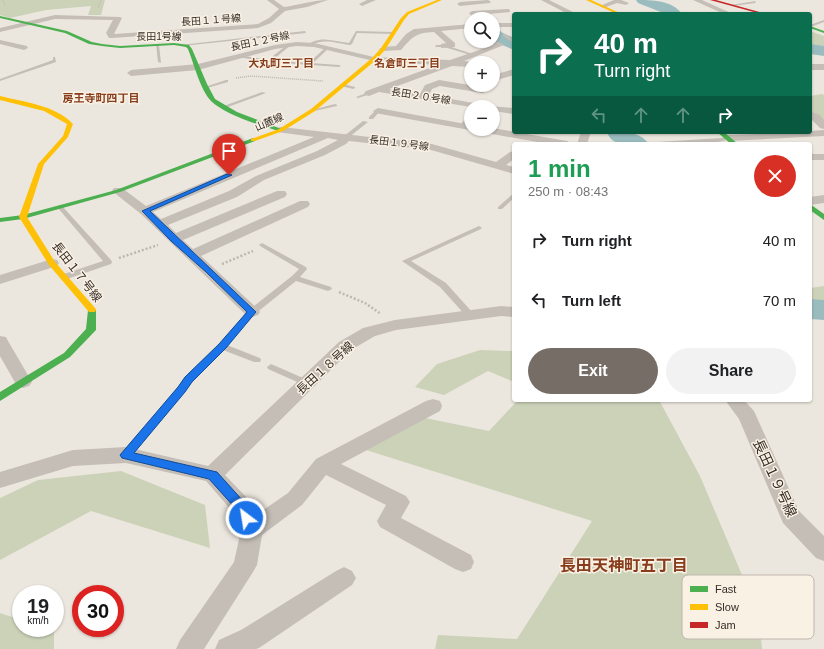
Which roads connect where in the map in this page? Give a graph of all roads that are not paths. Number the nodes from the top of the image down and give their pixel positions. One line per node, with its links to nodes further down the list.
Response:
1 (270, 0): 14 (street)
2 (325, 0): 14 (street)
3 (373, 0): 10 (street)
4 (440, 0): 33 (street, 山麓線)
5 (544, 0): 18 (street)
6 (588, 0): 13 (street)
7 (696, 0): 12 (street)
8 (755, 2): 15 (lane)
9 (626, 3): 13 (street)
10 (362, 4)
11 (460, 4): 17 (street)
12 (713, 4): 15 (street)
13 (602, 6): 19 (street)
14 (283, 9): 23 (street, 長田１１号線)
15 (732, 10): 20 (street)
16 (500, 12): 17 (street)
17 (511, 12)
18 (570, 12)
19 (616, 12)
20 (748, 12)
21 (0, 17): 23 (street, 長田1号線)
22 (824, 21): 26 (lane)
23 (26, 23): 30 (street); 38 (street, 長田1号線)
24 (500, 25): 25 (street)
25 (512, 25)
26 (812, 25)
27 (464, 27): 29 (street)
28 (812, 27): 32 (street)
29 (435, 29): 42 (street); 46 (street)
30 (0, 30)
31 (305, 32): 39 (lane)
32 (824, 32)
33 (393, 33): 41 (lane); 46 (street, 山麓線)
34 (504, 35): 35 (street); 36 (lane)
35 (512, 35)
36 (512, 41)
37 (0, 42): 43 (street)
38 (157, 45): 39 (street, 長田1号線); 53 (lane)
39 (182, 45): 57 (street, 長田1号線)
40 (289, 45): 41 (street, 長田１２号線); 48 (street, 長田１２号線); 49 (lane)
41 (309, 45): 44 (street, 長田１２号線)
42 (440, 46): 47 (lane)
43 (24, 48)
44 (327, 48): 51 (street, 長田１２号線); 52 (lane)
45 (492, 48): 47 (street)
46 (383, 49): 51 (street, 山麓線)
47 (474, 55): 54 (street)
48 (239, 56): 56 (lane); 57 (street, 長田１２号線)
49 (274, 57)
50 (54, 58): 63 (lane)
51 (374, 58): 54 (street, 長田１２号線); 65 (street, 山麓線)
52 (313, 61)
53 (160, 62)
54 (450, 63): 55 (street, 長田１２号線); 69 (street)
55 (464, 64)
56 (339, 66)
57 (198, 67): 62 (street, 長田１２号線); 66 (street, 長田1号線)
58 (812, 67): 59 (street)
59 (824, 67)
60 (512, 73): 61 (street)
61 (500, 76)
62 (139, 78)
63 (1, 79)
64 (226, 81): 66 (lane)
65 (343, 85): 68 (lane); 79 (street, 山麓線)
66 (207, 87): 77 (street, 長田1号線)
67 (464, 87): 72 (street)
68 (353, 88)
69 (380, 90): 71 (street); 72 (street, 長田２０号線)
70 (264, 93): 77 (lane)
71 (369, 93): 73 (lane)
72 (419, 96): 75 (street, 長田２０号線); 84 (street)
73 (358, 97)
74 (0, 98): 113 (street)
75 (464, 103)
76 (335, 105): 79 (lane)
77 (223, 107): 85 (street, 長田1号線)
78 (500, 109): 80 (street)
79 (313, 110): 85 (street, 山麓線)
80 (512, 111)
81 (812, 115): 83 (street)
82 (365, 122): 92 (lane)
83 (824, 126)
84 (464, 127)
85 (281, 130): 90 (street, 長田１９号線); 103 (street, 山麓線)
86 (824, 133): 89 (street)
87 (500, 134): 94 (street)
88 (808, 134): 91 (street)
89 (812, 134)
90 (326, 136): 92 (street, 長田１９号線); 112 (street)
91 (776, 136): 93 (street); 97 (street)
92 (346, 138): 101 (street, 長田１９号線); 116 (street)
93 (728, 138): 96 (lane)
94 (525, 141): 95 (street)
95 (539, 142)
96 (690, 142)
97 (784, 142)
98 (512, 156): 101 (street)
99 (812, 157): 100 (street)
100 (824, 157)
101 (498, 166): 102 (street, 長田１９号線)
102 (512, 170)
103 (118, 191): 109 (street, 山麓線); 112 (street)
104 (281, 194): 118 (street)
105 (512, 197): 110 (lane)
106 (824, 199): 107 (street)
107 (812, 200)
108 (304, 204): 120 (street)
109 (60, 207): 113 (street, 山麓線); 122 (lane)
110 (500, 208)
111 (812, 208): 114 (street)
112 (145, 211): 116 (street)
113 (23, 217): 115 (street, 山麓線); 121 (street, 長田１７号線)
114 (824, 218)
115 (0, 220)
116 (159, 224): 118 (street)
117 (479, 228): 128 (lane)
118 (174, 239): 120 (street)
119 (263, 246): 123 (lane)
120 (192, 255): 126 (street)
121 (52, 263): 122 (street, 長田１７号線); 124 (street)
122 (64, 278): 133 (street, 長田１７号線)
123 (295, 278): 125 (lane); 126 (lane)
124 (0, 280)
125 (328, 288)
126 (252, 312): 130 (lane)
127 (512, 312): 128 (street, 長田１８号線)
128 (470, 315): 134 (street, 長田１８号線)
129 (0, 340): 133 (street)
130 (222, 346): 131 (lane); 138 (lane)
131 (256, 360)
132 (271, 367): 134 (lane)
133 (23, 382): 135 (street, 長田１７号線)
134 (307, 383): 140 (street, 長田１８号線)
135 (0, 397)
136 (736, 402): 143 (street, 長田１９号線)
137 (433, 406): 139 (street)
138 (126, 455): 140 (street); 141 (street)
139 (323, 464): 142 (street); 144 (street)
140 (212, 475): 142 (street)
141 (0, 480)
142 (252, 530): 146 (street)
143 (824, 551)
144 (463, 562)
145 (344, 578): 147 (street)
146 (190, 649)
147 (228, 649)

